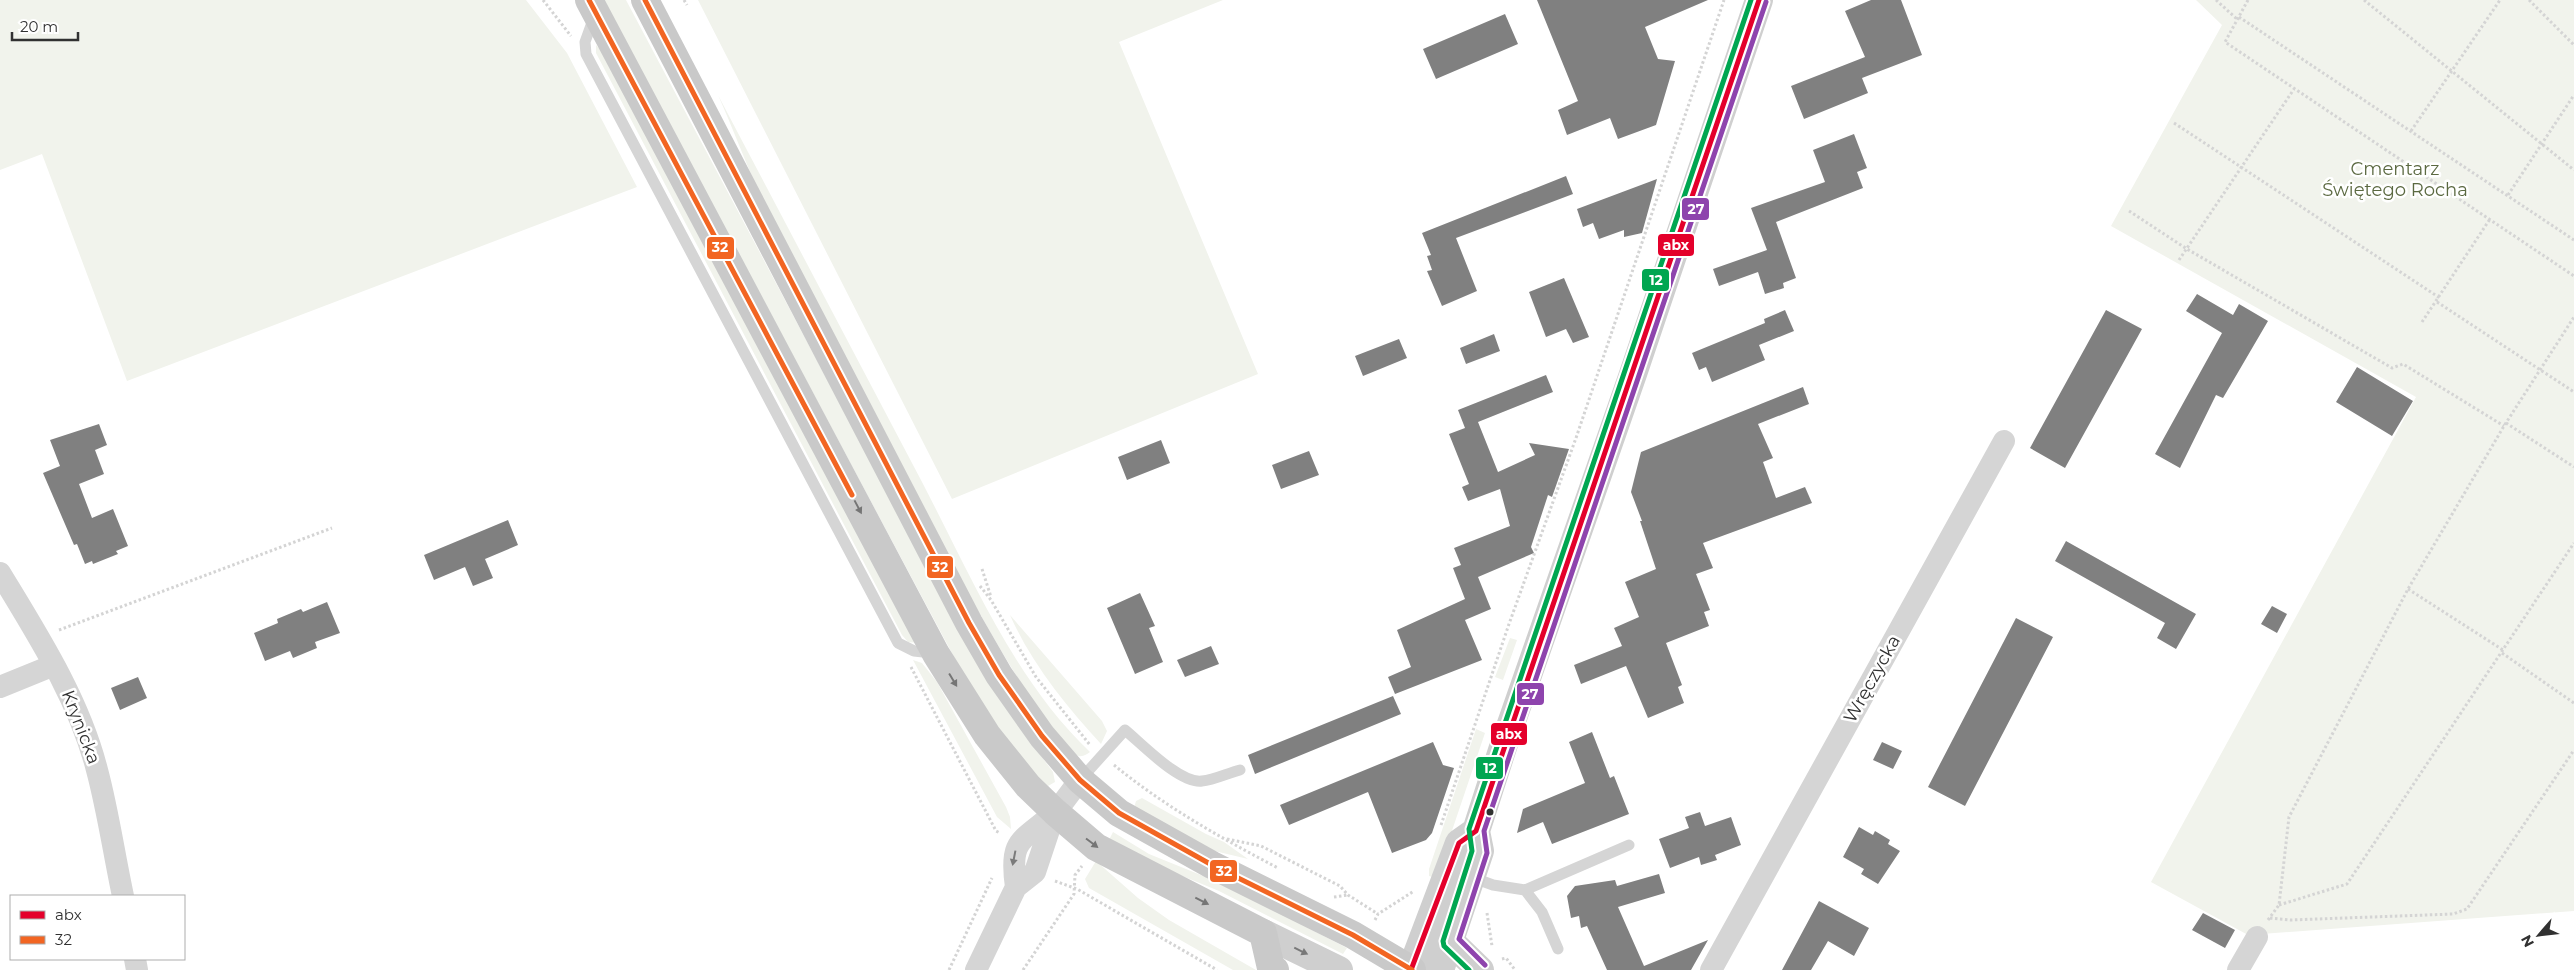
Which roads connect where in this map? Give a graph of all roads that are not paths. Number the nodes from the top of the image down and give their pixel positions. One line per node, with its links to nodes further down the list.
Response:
1 (645, 0): 10 (main road)
2 (1759, 0): 12 (street)
3 (593, 6): 6 (main road, one-way to 6); 6 (lane)
4 (2004, 442): 28 (street, Wręczycka)
5 (0, 573): 7 (street, Krynicka)
6 (936, 654): 11 (main road, one-way to 11)
7 (54, 665): 8 (street); 17 (street, Krynicka)
8 (0, 687)
9 (1240, 770): 10 (lane)
10 (1080, 780): 11 (street); 26 (main road)
11 (1055, 812): 15 (street); 15 (street, one-way to 15); 18 (main road, one-way to 18)
12 (1476, 831): 14 (street); 26 (street)
13 (1629, 845): 16 (lane)
14 (1471, 877): 16 (lane); 20 (street)
15 (1016, 887): 23 (street)
16 (1525, 890): 21 (lane)
17 (122, 895)
18 (1263, 933): 24 (main road); 25 (street, one-way to 25)
19 (2257, 937): 29 (street)
20 (1450, 941): 22 (street); 27 (street)
21 (1558, 949)
22 (1491, 962)
23 (976, 970)
24 (1275, 970)
25 (1339, 970)
26 (1411, 970)
27 (1440, 970)
28 (1711, 970)
29 (2238, 970)

